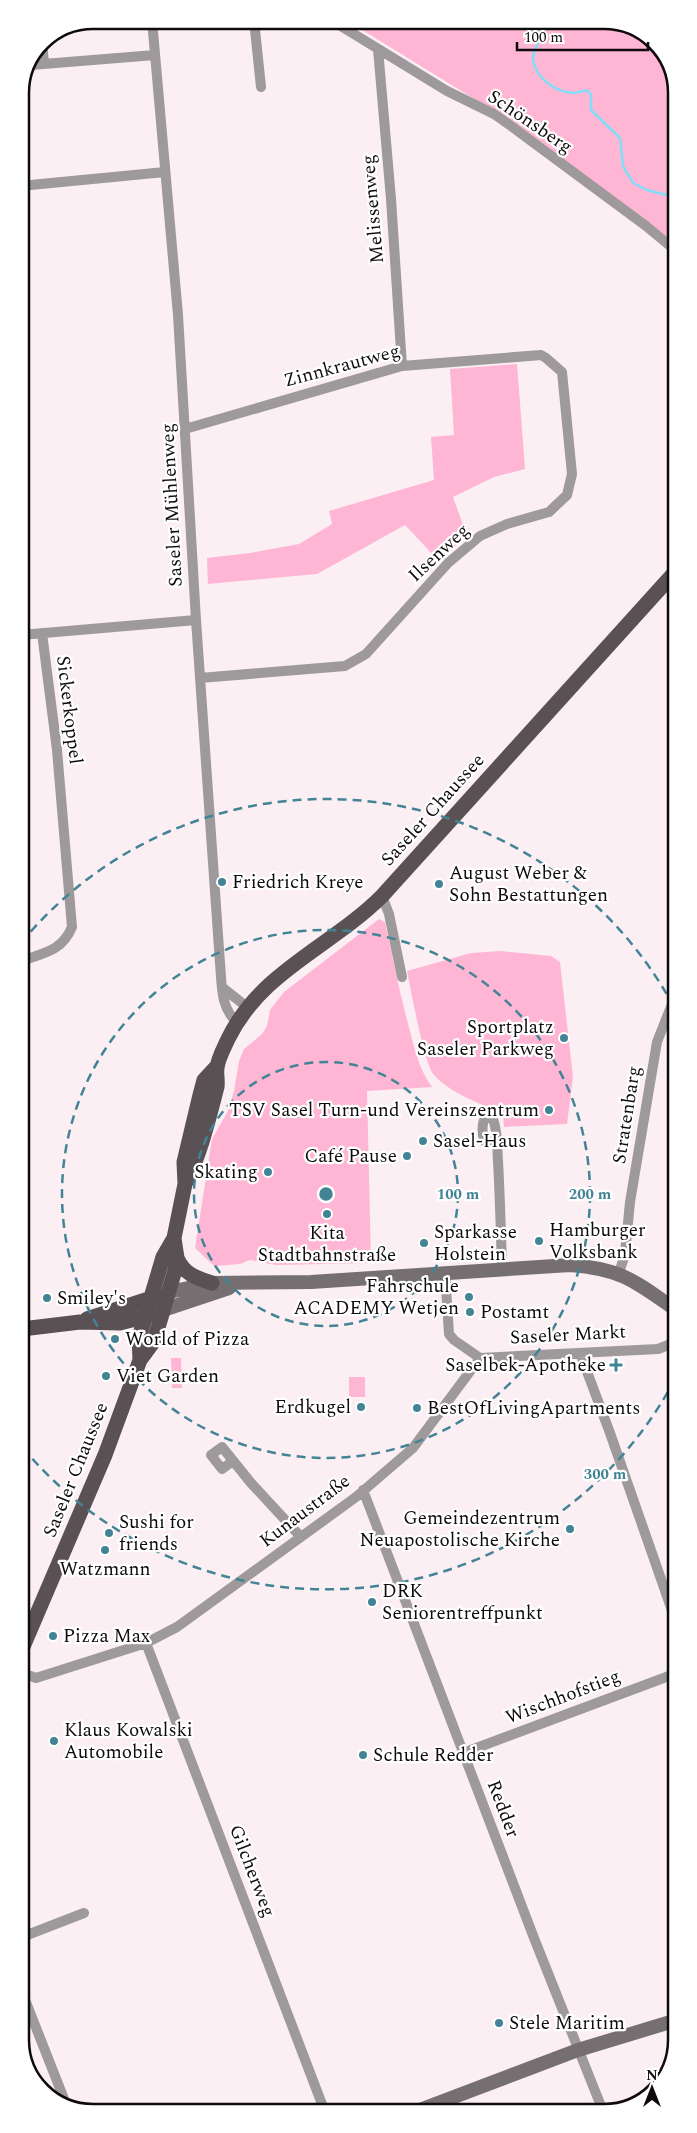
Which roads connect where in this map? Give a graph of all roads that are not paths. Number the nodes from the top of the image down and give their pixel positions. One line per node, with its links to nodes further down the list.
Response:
1 (153, 29): 6 (street, Saseler Mühlenweg)
2 (255, 29): 9 (street)
3 (346, 29): 4 (street, Schönsberg)
4 (378, 49): 12 (street, Schönsberg); 14 (street, Melissenweg)
5 (43, 53): 7 (street)
6 (155, 55): 7 (street); 10 (street, Saseler Mühlenweg)
7 (44, 64): 8 (street)
8 (36, 65)
9 (261, 87)
10 (165, 172): 11 (street); 15 (street, Saseler Mühlenweg)
11 (29, 185)
12 (668, 244)
13 (541, 355): 14 (street, Zinnkrautweg); 20 (street, Ilsenweg)
14 (402, 366): 15 (street, Zinnkrautweg)
15 (185, 429): 17 (street, Saseler Mühlenweg)
16 (668, 580): 21 (main road, Saseler Chaussee)
17 (196, 620): 18 (street); 20 (street, Saseler Mühlenweg)
18 (42, 633): 19 (street); 22 (street, Sickerkoppel)
19 (29, 634)
20 (200, 678): 24 (street, Saseler Mühlenweg)
21 (382, 896): 23 (street); 25 (main road, Saseler Chaussee)
22 (29, 958)
23 (402, 977)
24 (223, 988): 25 (street); 27 (street, Saseler Mühlenweg)
25 (247, 1007): 27 (main road, Saseler Chaussee)
26 (668, 1014): 33 (street, Stratenbarg)
27 (238, 1022): 29 (main road, Saseler Chaussee)
28 (497, 1144): 31 (street)
29 (174, 1238): 30 (main road, Saseler Chaussee); 37 (main road, Saseler Chaussee)
30 (177, 1258): 34 (main road); 36 (main road, Saseler Chaussee)
31 (502, 1269): 32 (main road); 33 (main road)
32 (445, 1272): 35 (main road); 47 (street)
33 (619, 1273): 38 (main road)
34 (212, 1283): 35 (main road); 36 (main road)
35 (249, 1284): 39 (main road)
36 (169, 1292): 37 (main road); 39 (main road, Saseler Chaussee)
37 (152, 1297): 40 (main road, Saseler Chaussee); 41 (main road)
38 (668, 1304)
39 (164, 1310): 40 (main road); 48 (main road, Saseler Chaussee)
40 (147, 1316): 41 (main road); 48 (main road, Saseler Chaussee)
41 (80, 1322): 42 (main road)
42 (29, 1328)
43 (668, 1345): 44 (street, Saseler Markt)
44 (658, 1349): 45 (street, Saseler Markt); 46 (street, Saseler Markt)
45 (668, 1349)
46 (580, 1353): 47 (street, Saseler Markt); 52 (street)
47 (480, 1358): 50 (street, Kunaustraße)
48 (140, 1360): 53 (main road, Saseler Chaussee)
49 (233, 1461): 51 (street)
50 (362, 1490): 51 (street, Kunaustraße); 57 (street, Redder)
51 (300, 1536): 54 (street, Kunaustraße)
52 (668, 1600)
53 (29, 1633)
54 (146, 1643): 55 (street, Kunaustraße); 64 (street, Gilcherweg)
55 (29, 1676)
56 (668, 1676): 57 (street, Wischhofstieg)
57 (463, 1753): 62 (street, Redder)
58 (84, 1913): 59 (street)
59 (29, 1934)
60 (29, 2010): 63 (street)
61 (668, 2023): 62 (main road)
62 (578, 2050): 65 (main road); 66 (street, Redder)
63 (64, 2098)
64 (322, 2104)
65 (438, 2104)
66 (599, 2104)

